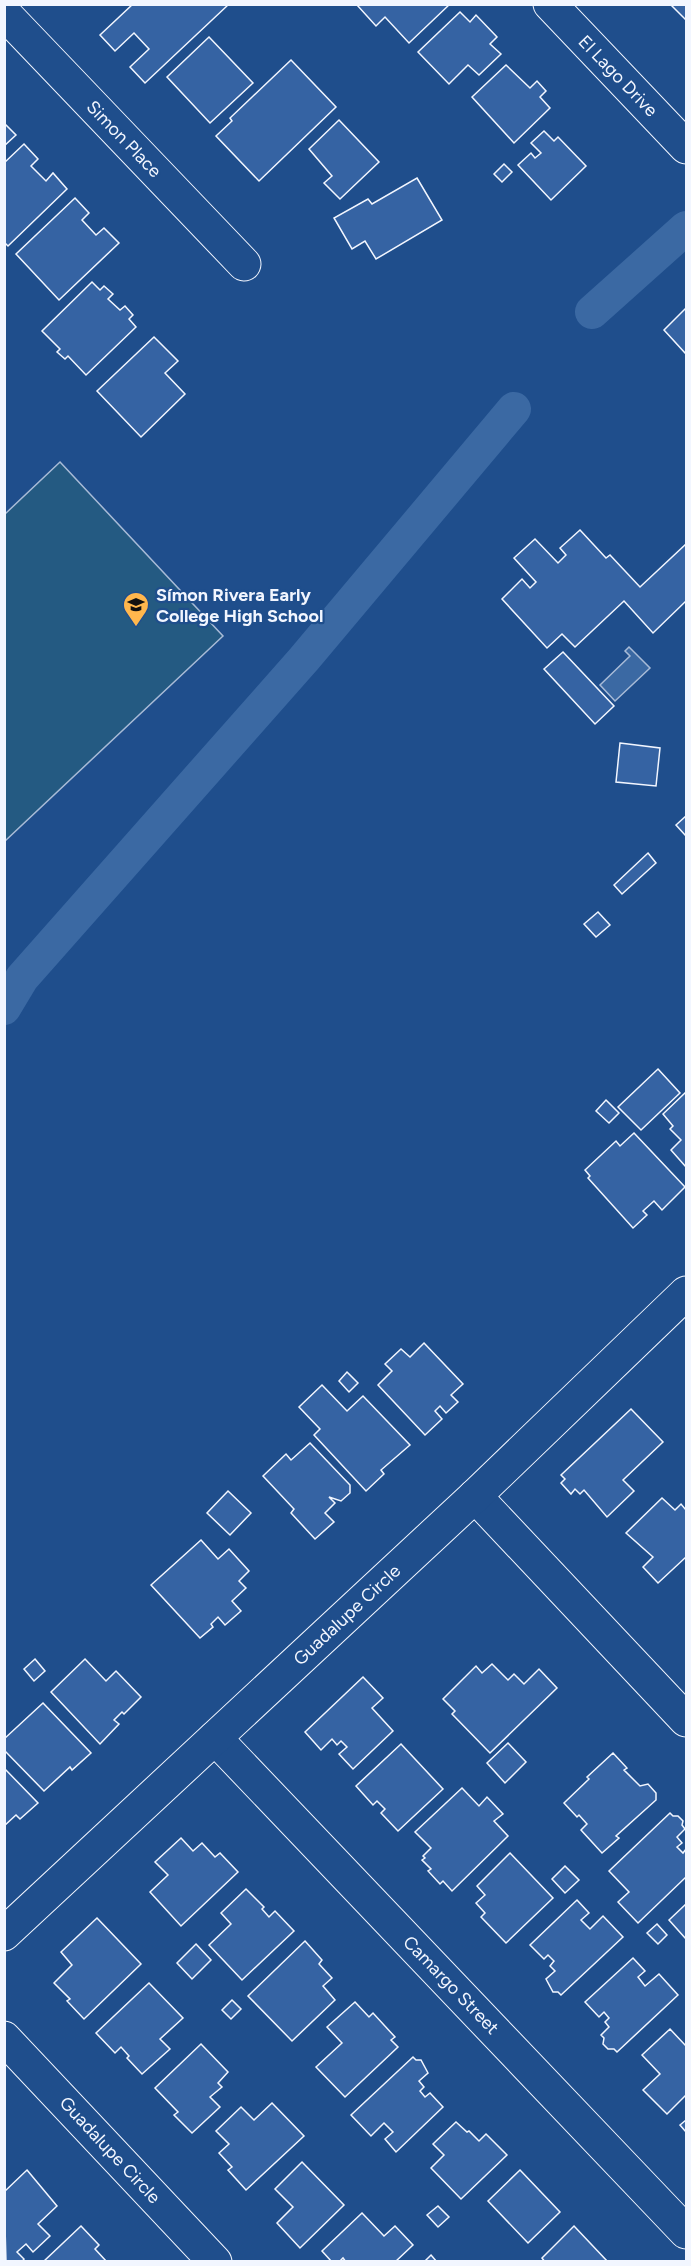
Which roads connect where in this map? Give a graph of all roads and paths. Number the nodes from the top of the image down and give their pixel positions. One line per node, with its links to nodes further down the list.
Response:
1 (550, 4): 3 (street, El Lago Drive)
2 (4, 13): 4 (street, Simon Place)
3 (687, 147)
4 (243, 264)
5 (687, 1293): 6 (street, Guadalupe Circle)
6 (475, 1496): 7 (street); 8 (street, Guadalupe Circle)
7 (687, 1720)
8 (215, 1738): 9 (street, Guadalupe Circle); 11 (street, Camargo Street)
9 (4, 1934)
10 (4, 2038): 12 (street, Guadalupe Circle)
11 (687, 2232)
12 (215, 2262)

